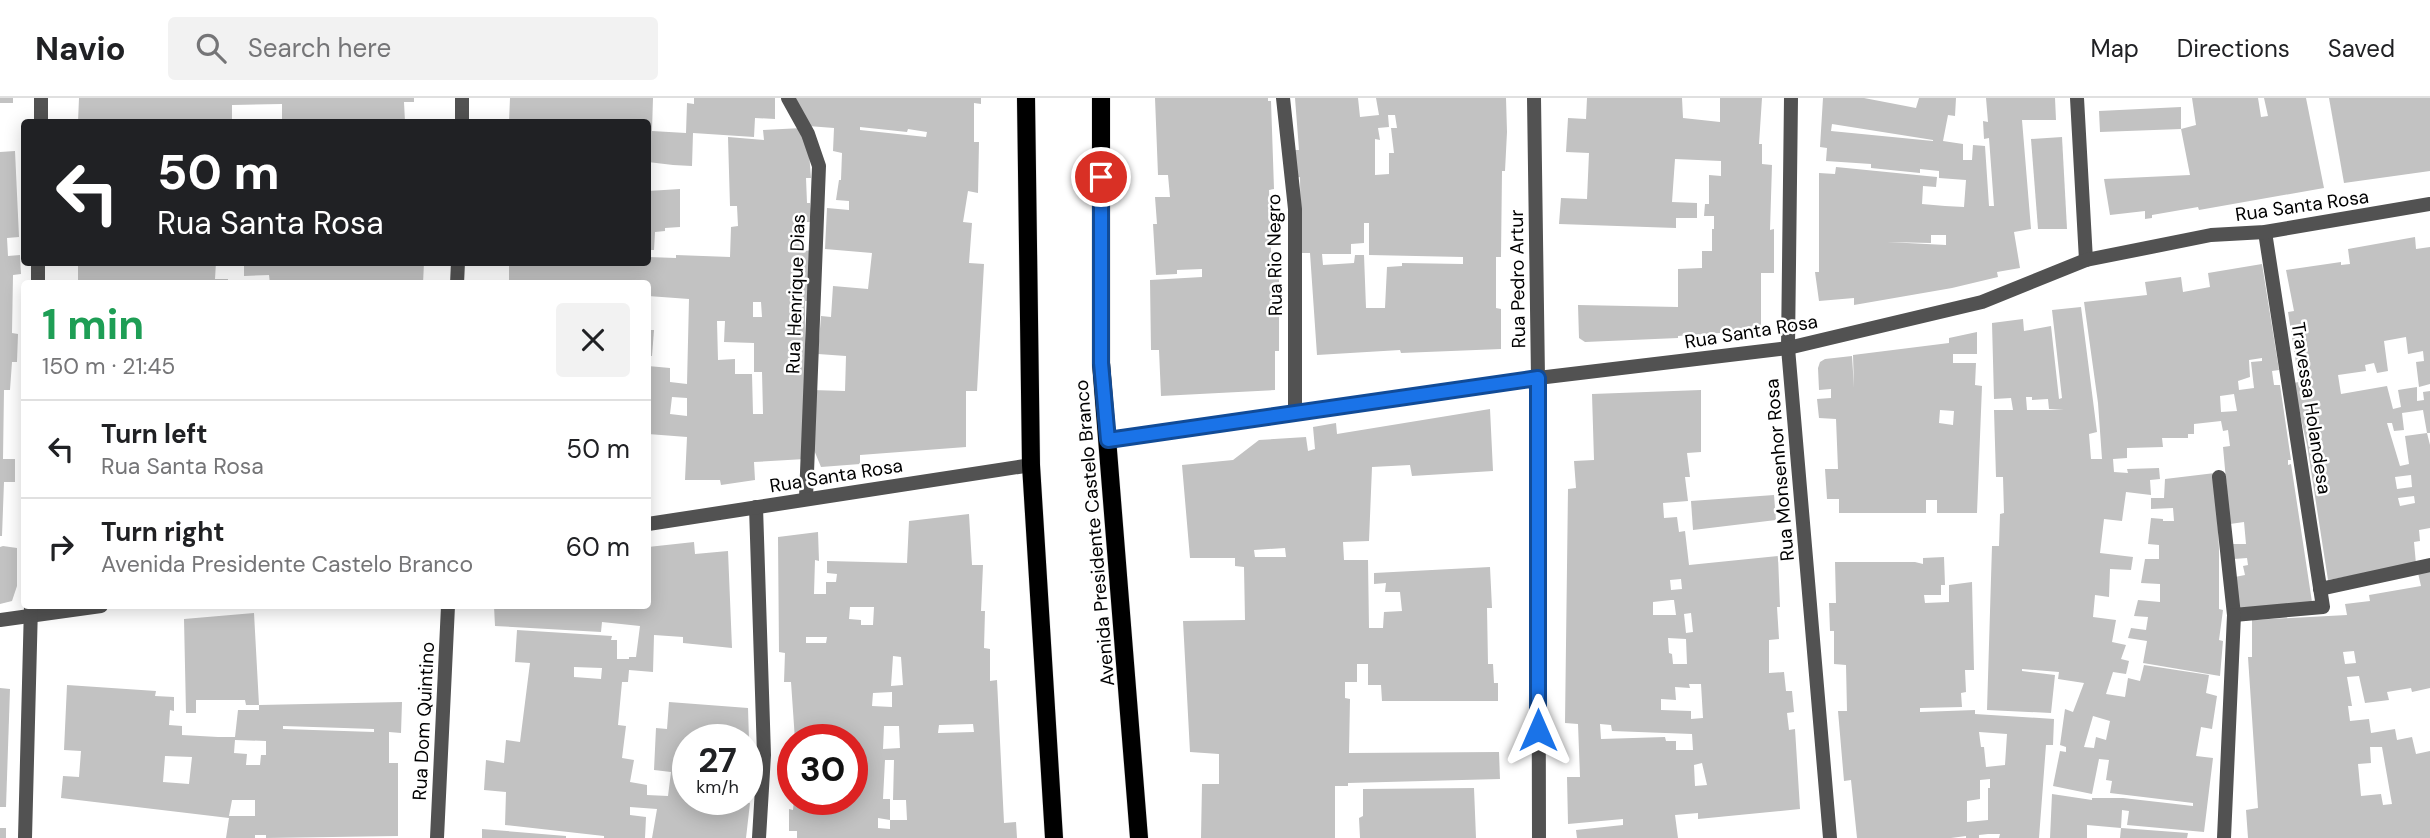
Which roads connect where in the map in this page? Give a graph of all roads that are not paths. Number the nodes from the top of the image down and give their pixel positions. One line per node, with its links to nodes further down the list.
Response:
1 (41, 98): 10 (street)
2 (462, 98): 11 (street)
3 (788, 98): 21 (street, Rua Henrique Dias)
4 (1026, 98): 19 (main road)
5 (1101, 98): 18 (main road, Avenida Presidente Castelo Branco)
6 (1283, 98): 17 (street, Rua Rio Negro)
7 (1534, 98): 16 (street, Rua Pedro Artur)
8 (1791, 98): 15 (street, Rua Monsenhor Rosa)
9 (2077, 98): 14 (street)
10 (41, 119)
11 (462, 119)
12 (2430, 204): 13 (street, Rua Santa Rosa)
13 (2265, 232): 14 (street, Rua Santa Rosa); 25 (street, Travessa Holandesa)
14 (2086, 260): 15 (street, Rua Santa Rosa)
15 (1788, 348): 16 (street, Rua Santa Rosa); 37 (street, Rua Monsenhor Rosa)
16 (1538, 378): 17 (street, Rua Santa Rosa); 36 (street, Rua Pedro Artur)
17 (1295, 412): 18 (street, Rua Santa Rosa)
18 (1108, 440): 35 (main road, Avenida Presidente Castelo Branco)
19 (1031, 465): 21 (street, Rua Santa Rosa); 34 (main road)
20 (2219, 477): 29 (street)
21 (806, 498): 22 (street, Rua Santa Rosa)
22 (755, 507): 23 (street, Rua Santa Rosa); 33 (street)
23 (651, 524)
24 (2430, 565): 25 (street)
25 (2320, 589): 29 (street)
26 (59, 609): 28 (street)
27 (448, 609): 32 (street, Rua Dom Quintino)
28 (31, 611): 30 (street); 31 (street)
29 (2234, 615): 38 (street)
30 (0, 620)
31 (25, 838)
32 (437, 838)
33 (759, 838)
34 (1054, 838)
35 (1139, 838)
36 (1539, 838)
37 (1830, 838)
38 (2224, 838)

